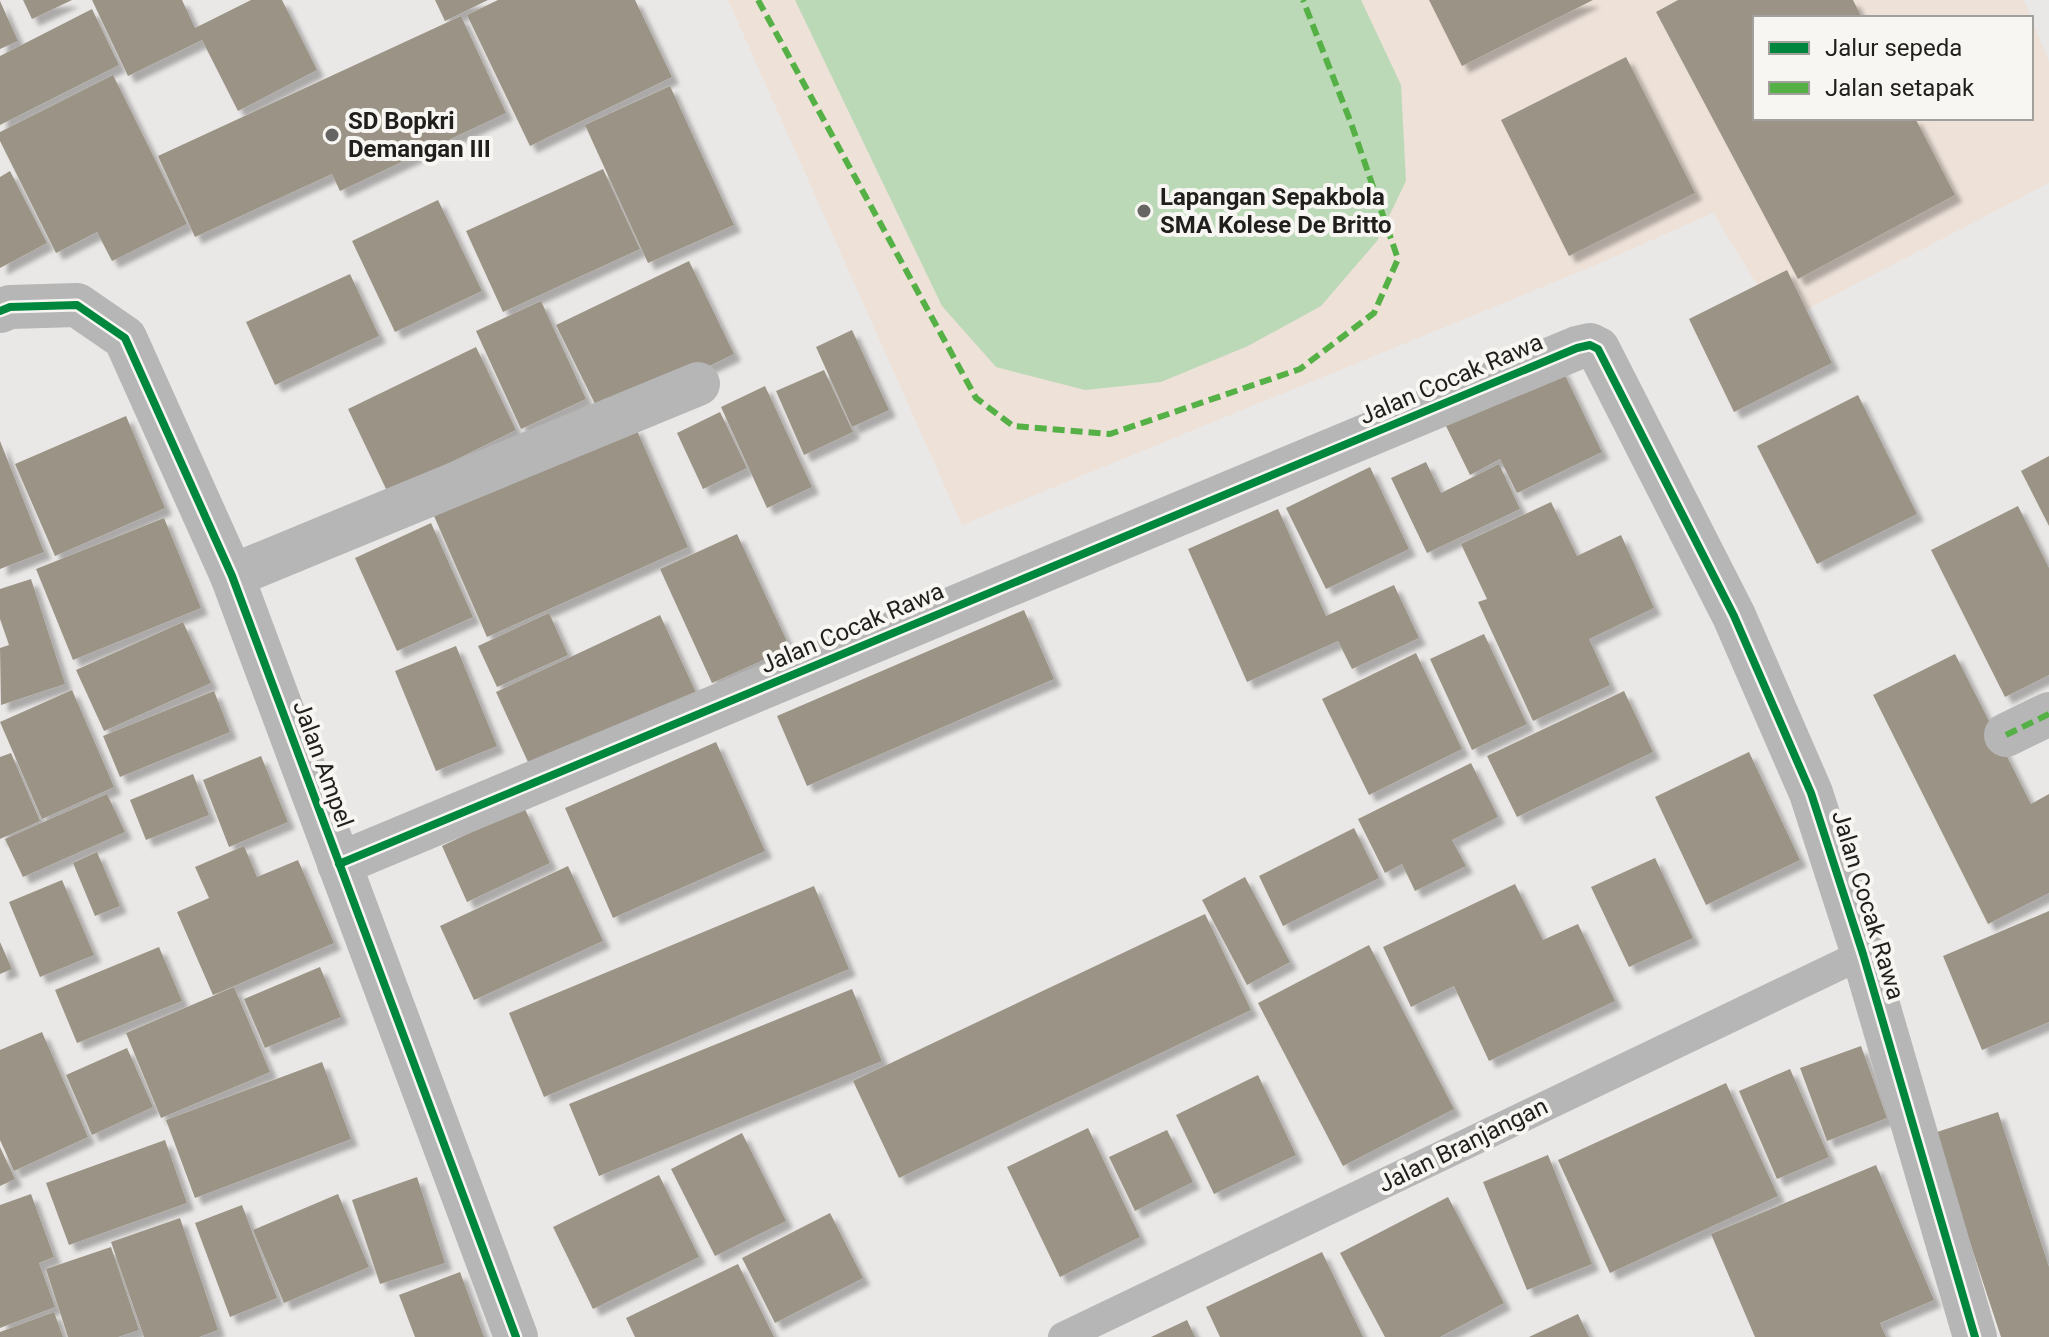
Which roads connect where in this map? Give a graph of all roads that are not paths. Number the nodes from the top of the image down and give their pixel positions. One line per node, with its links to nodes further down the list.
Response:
1 (0, 311): 3 (street, Jalan Ampel)
2 (698, 384): 3 (street)
3 (232, 576): 6 (street, Jalan Ampel)
4 (2049, 714): 5 (street)
5 (2006, 735)
6 (339, 864): 7 (street, Jalan Cocak Rawa); 9 (street, Jalan Ampel)
7 (1863, 954): 8 (street, Jalan Cocak Rawa); 10 (lane, Jalan Branjangan)
8 (1973, 1336)
9 (516, 1337)
10 (1063, 1337)

